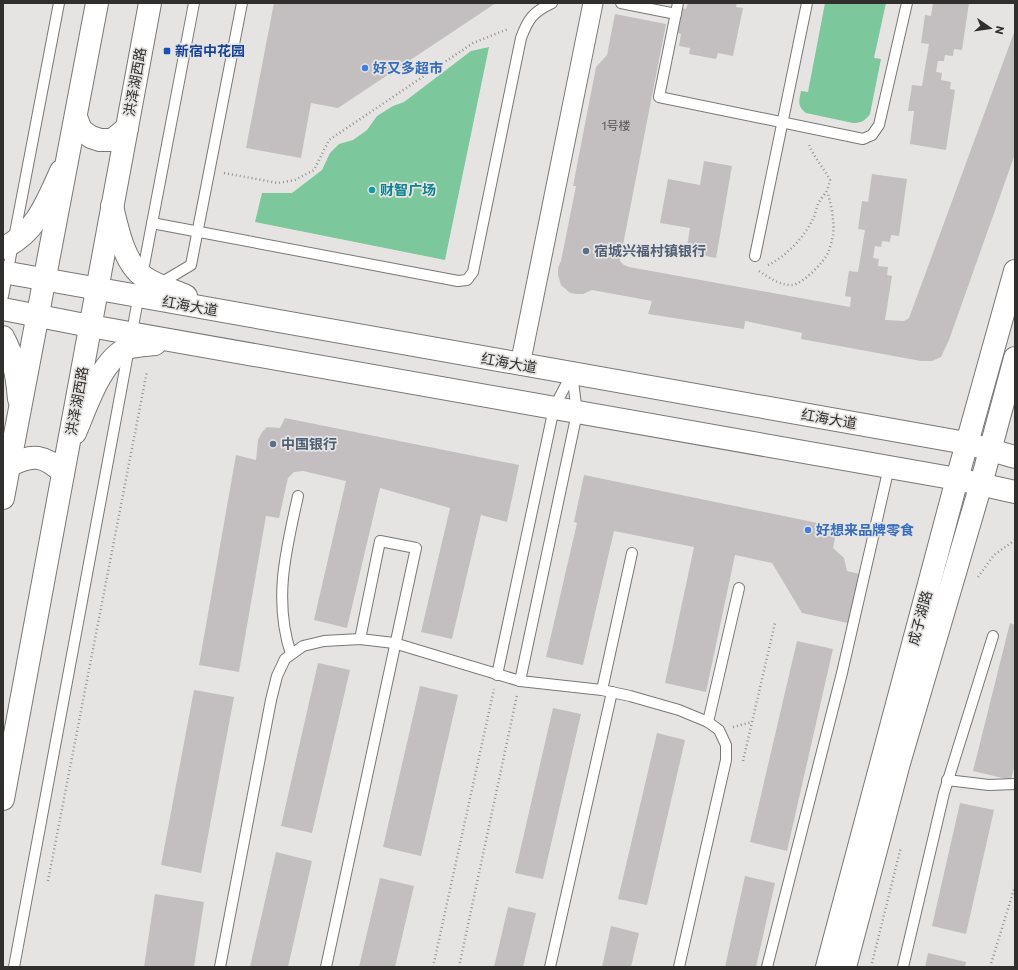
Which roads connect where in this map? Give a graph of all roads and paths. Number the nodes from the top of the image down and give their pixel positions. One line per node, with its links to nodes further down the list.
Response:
1 (59, 3): 24 (lane)
2 (97, 3): 14 (main road)
3 (150, 3): 17 (main road, 洪泽湖西路)
4 (194, 3): 22 (lane)
5 (242, 3): 19 (lane)
6 (552, 3): 13 (lane)
7 (593, 3): 40 (street)
8 (620, 3): 12 (lane)
9 (678, 3): 12 (lane)
10 (807, 3): 15 (lane)
11 (907, 3): 16 (lane)
12 (676, 14): 15 (lane)
13 (527, 21): 19 (path); 23 (lane)
14 (76, 116): 17 (main road); 18 (main road)
15 (782, 122): 16 (lane); 25 (lane)
16 (804, 126): 20 (path)
17 (127, 128): 21 (main road, 洪泽湖西路)
18 (69, 152): 24 (main road); 30 (main road)
19 (210, 170): 23 (lane)
20 (828, 193): 26 (path); 27 (path)
21 (112, 206): 31 (main road); 32 (main road, 洪泽湖西路)
22 (152, 223): 23 (lane); 31 (lane)
23 (198, 231): 31 (lane)
24 (8, 246): 29 (lane)
25 (755, 256)
26 (765, 266)
27 (759, 267)
28 (1015, 271): 46 (main road, 成子湖路)
29 (5, 273): 30 (main road, 红海大道); 33 (lane)
30 (45, 280): 32 (main road, 红海大道); 35 (main road)
31 (146, 286): 32 (main road, 红海大道); 38 (lane); 40 (main road, 红海大道)
32 (97, 290): 36 (main road, 洪泽湖西路)
33 (3, 296)
34 (3, 308): 35 (main road)
35 (38, 315): 36 (main road); 44 (main road)
36 (90, 326): 38 (main road); 49 (main road, 洪泽湖西路)
37 (3, 337): 44 (main road)
38 (130, 341): 43 (main road); 49 (main road); 76 (lane)
39 (1015, 358): 47 (main road, 成子湖路)
40 (520, 365): 42 (main road, 红海大道)
41 (147, 371): 75 (path)
42 (572, 373): 43 (lane); 45 (lane); 46 (main road, 红海大道)
43 (554, 408): 45 (main road); 65 (lane)
44 (20, 411): 50 (main road)
45 (578, 412): 51 (main road); 66 (lane)
46 (966, 443): 47 (main road, 红海大道); 52 (main road, 成子湖路)
47 (991, 450): 48 (main road, 红海大道); 53 (main road, 成子湖路)
48 (1015, 457)
49 (65, 462): 50 (main road); 72 (main road, 洪泽湖西路)
50 (9, 466): 56 (main road)
51 (889, 467): 52 (main road); 83 (lane)
52 (957, 479): 53 (main road); 84 (main road, 成子湖路)
53 (981, 484): 54 (main road); 85 (main road, 成子湖路)
54 (1015, 492)
55 (298, 496): 64 (lane)
56 (3, 498)
57 (1015, 540): 59 (path)
58 (632, 553): 67 (lane)
59 (974, 583)
60 (739, 588): 69 (lane)
61 (992, 636): 70 (lane)
62 (360, 639): 63 (lane); 63 (lane); 64 (lane)
63 (394, 643): 65 (lane); 78 (lane)
64 (291, 654): 77 (lane)
65 (497, 675): 66 (lane); 79 (path)
66 (520, 681): 67 (lane); 80 (path)
67 (602, 690): 68 (lane)
68 (612, 692): 69 (lane); 81 (lane)
69 (708, 722): 82 (lane)
70 (947, 780): 71 (lane); 87 (lane)
71 (1015, 784)
72 (3, 799)
73 (902, 846): 86 (path)
74 (1015, 886): 88 (path)
75 (46, 889)
76 (14, 967)
77 (220, 967)
78 (326, 967)
79 (433, 967)
80 (459, 967)
81 (550, 967)
82 (679, 967)
83 (767, 967)
84 (827, 967)
85 (845, 967)
86 (871, 967)
87 (903, 967)
88 (990, 967)

